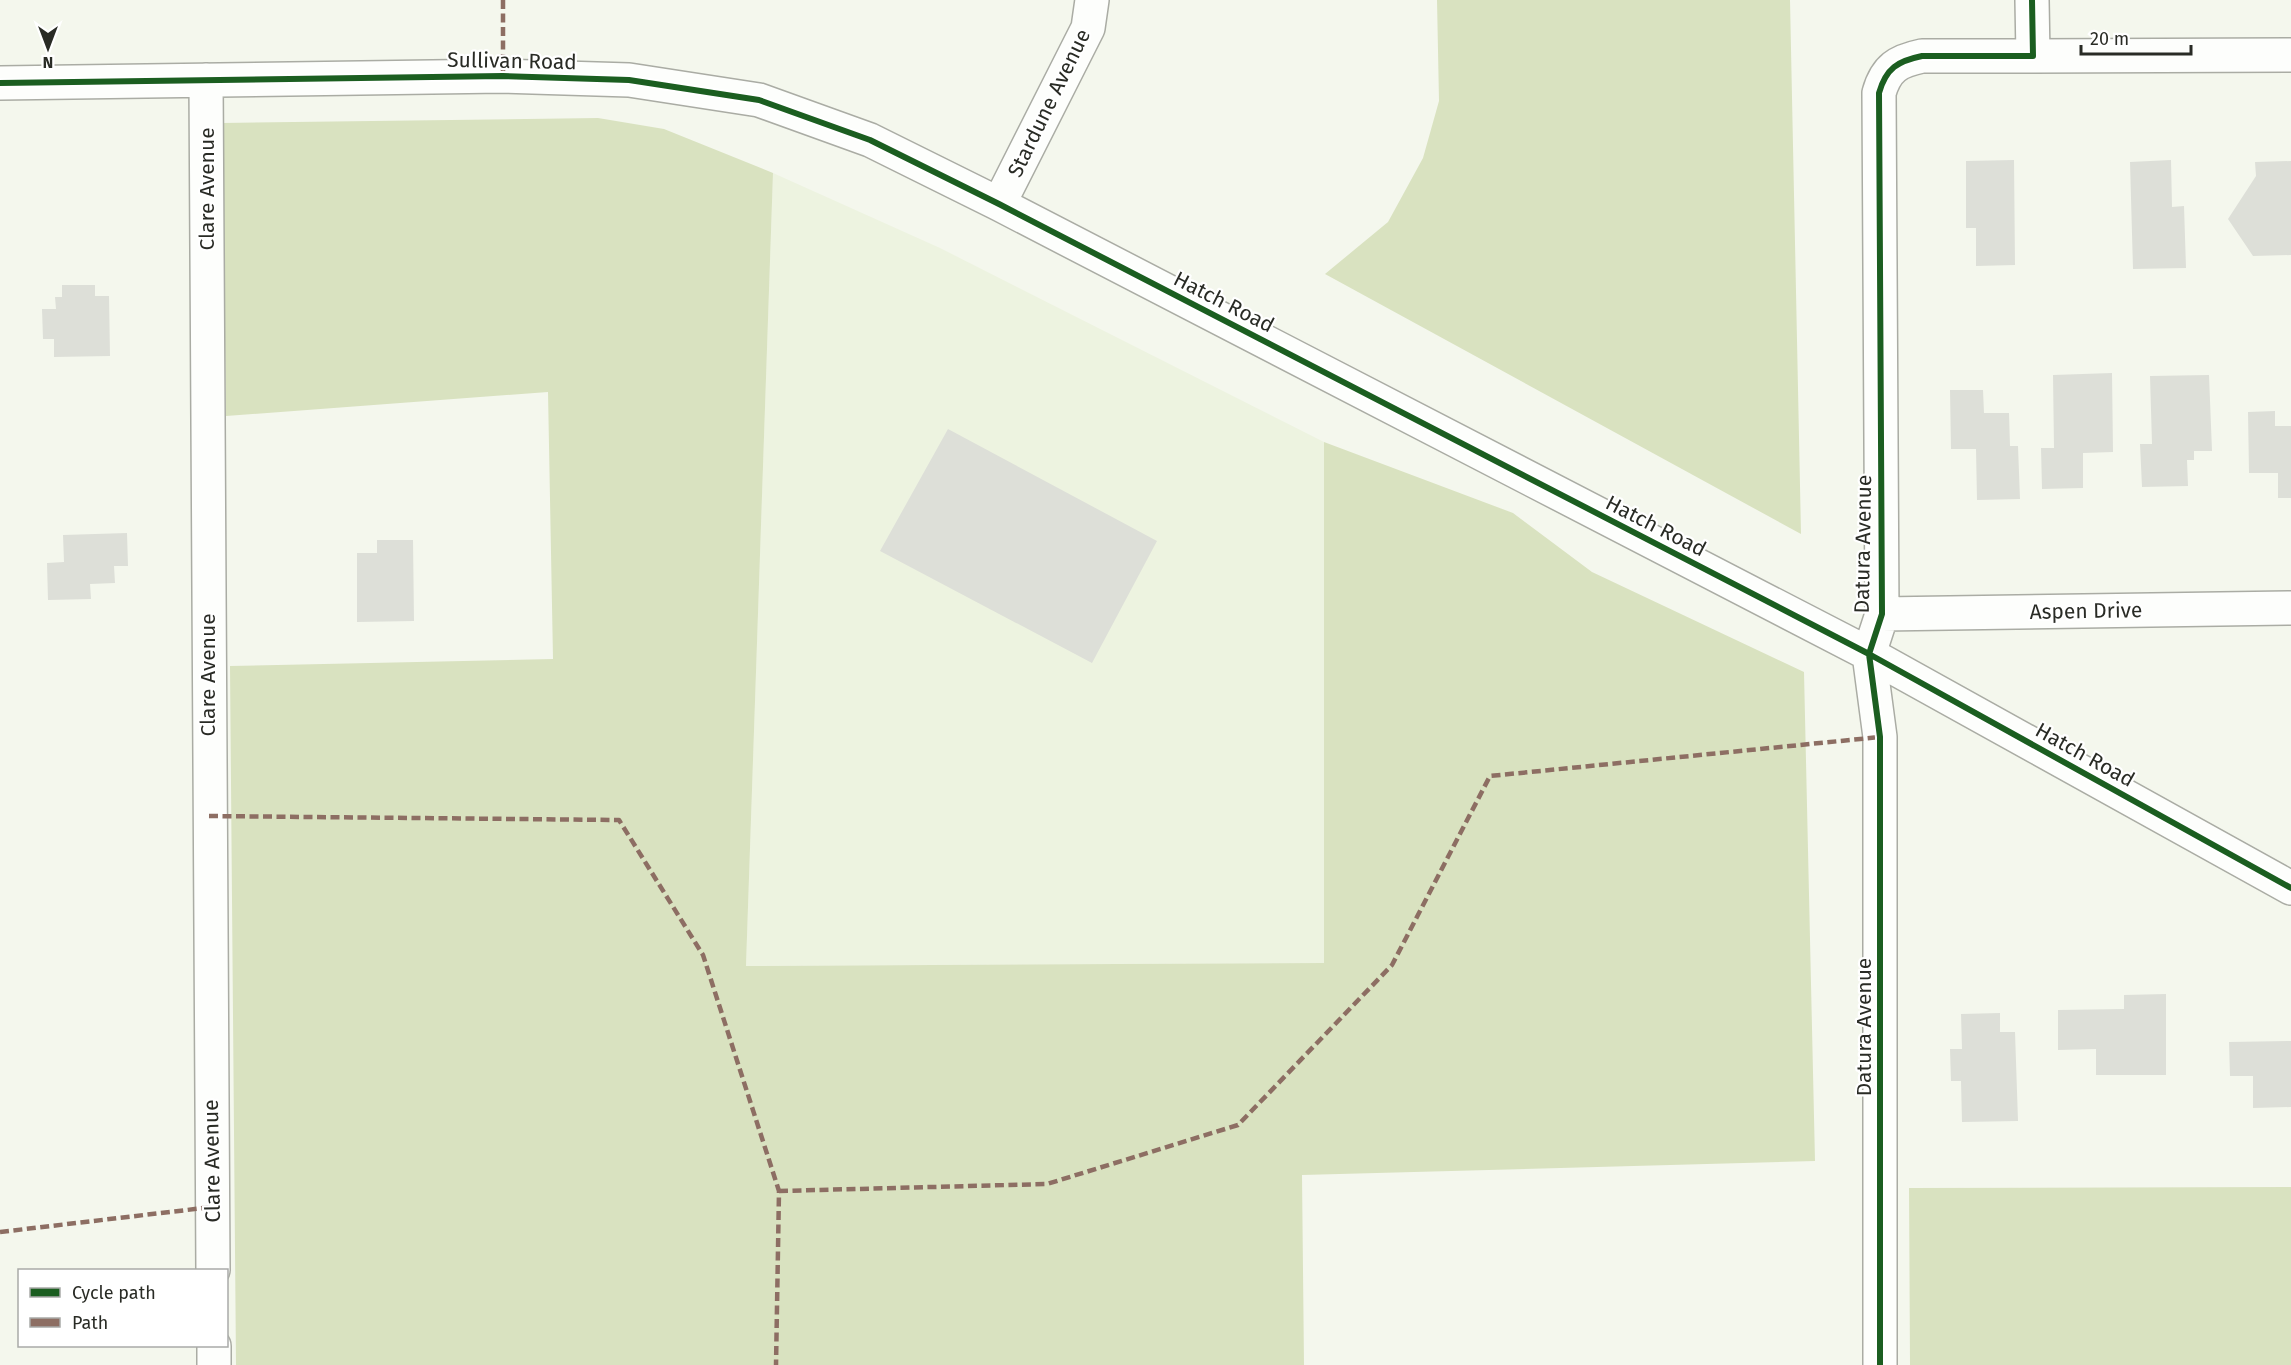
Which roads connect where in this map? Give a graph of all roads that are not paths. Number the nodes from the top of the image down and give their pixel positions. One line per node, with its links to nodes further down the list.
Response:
1 (1092, 0): 7 (street, Stardune Avenue)
2 (2032, 0): 4 (street)
3 (2291, 55): 4 (street)
4 (2033, 56): 9 (street, Datura Avenue)
5 (206, 80): 6 (street, Sullivan Road); 7 (street, Sullivan Road); 12 (street, Clare Avenue)
6 (0, 83)
7 (999, 204): 10 (street, Hatch Road)
8 (2291, 608): 9 (street, Aspen Drive)
9 (1882, 614): 10 (street, Datura Avenue)
10 (1869, 654): 11 (street, Hatch Road); 15 (street, Datura Avenue)
11 (2291, 888)
12 (213, 1269)
13 (214, 1347): 14 (street)
14 (214, 1365)
15 (1880, 1365)

